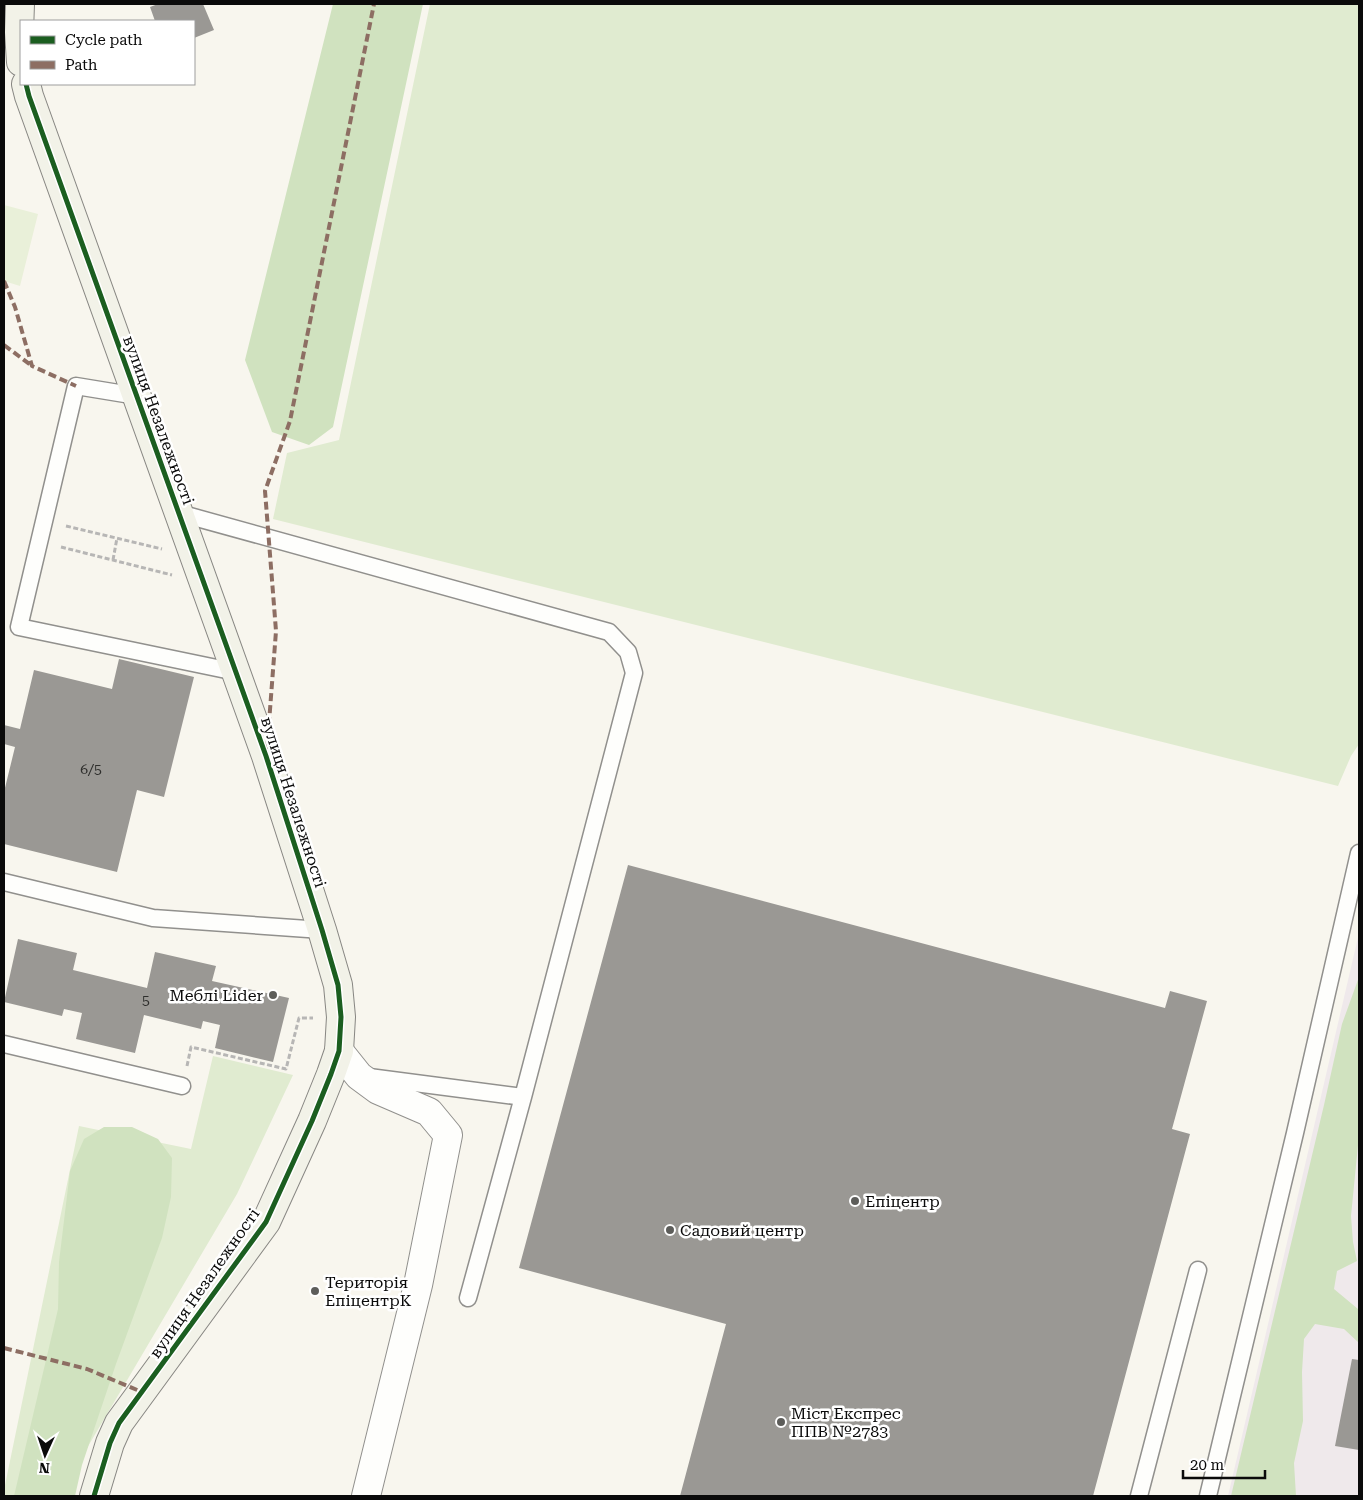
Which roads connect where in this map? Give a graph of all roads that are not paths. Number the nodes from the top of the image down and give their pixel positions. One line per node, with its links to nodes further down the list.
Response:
1 (20, 4): 2 (street)
2 (20, 47)
3 (26, 85): 4 (street, вулиця Незалежності)
4 (137, 396): 5 (street, вулиця Незалежності); 6 (lane)
5 (179, 513): 6 (street, вулиця Незалежності); 14 (lane)
6 (236, 672): 9 (street, вулиця Незалежності)
7 (1359, 853): 20 (lane)
8 (4, 882): 9 (lane)
9 (322, 930): 11 (street, вулиця Незалежності)
10 (4, 1044): 13 (lane)
11 (339, 1051): 12 (street); 17 (street, вулиця Незалежності)
12 (359, 1076): 14 (lane); 18 (street)
13 (182, 1086)
14 (523, 1097): 16 (lane)
15 (1198, 1270): 19 (lane)
16 (468, 1298)
17 (94, 1496)
18 (366, 1496)
19 (1139, 1496)
20 (1208, 1496)

